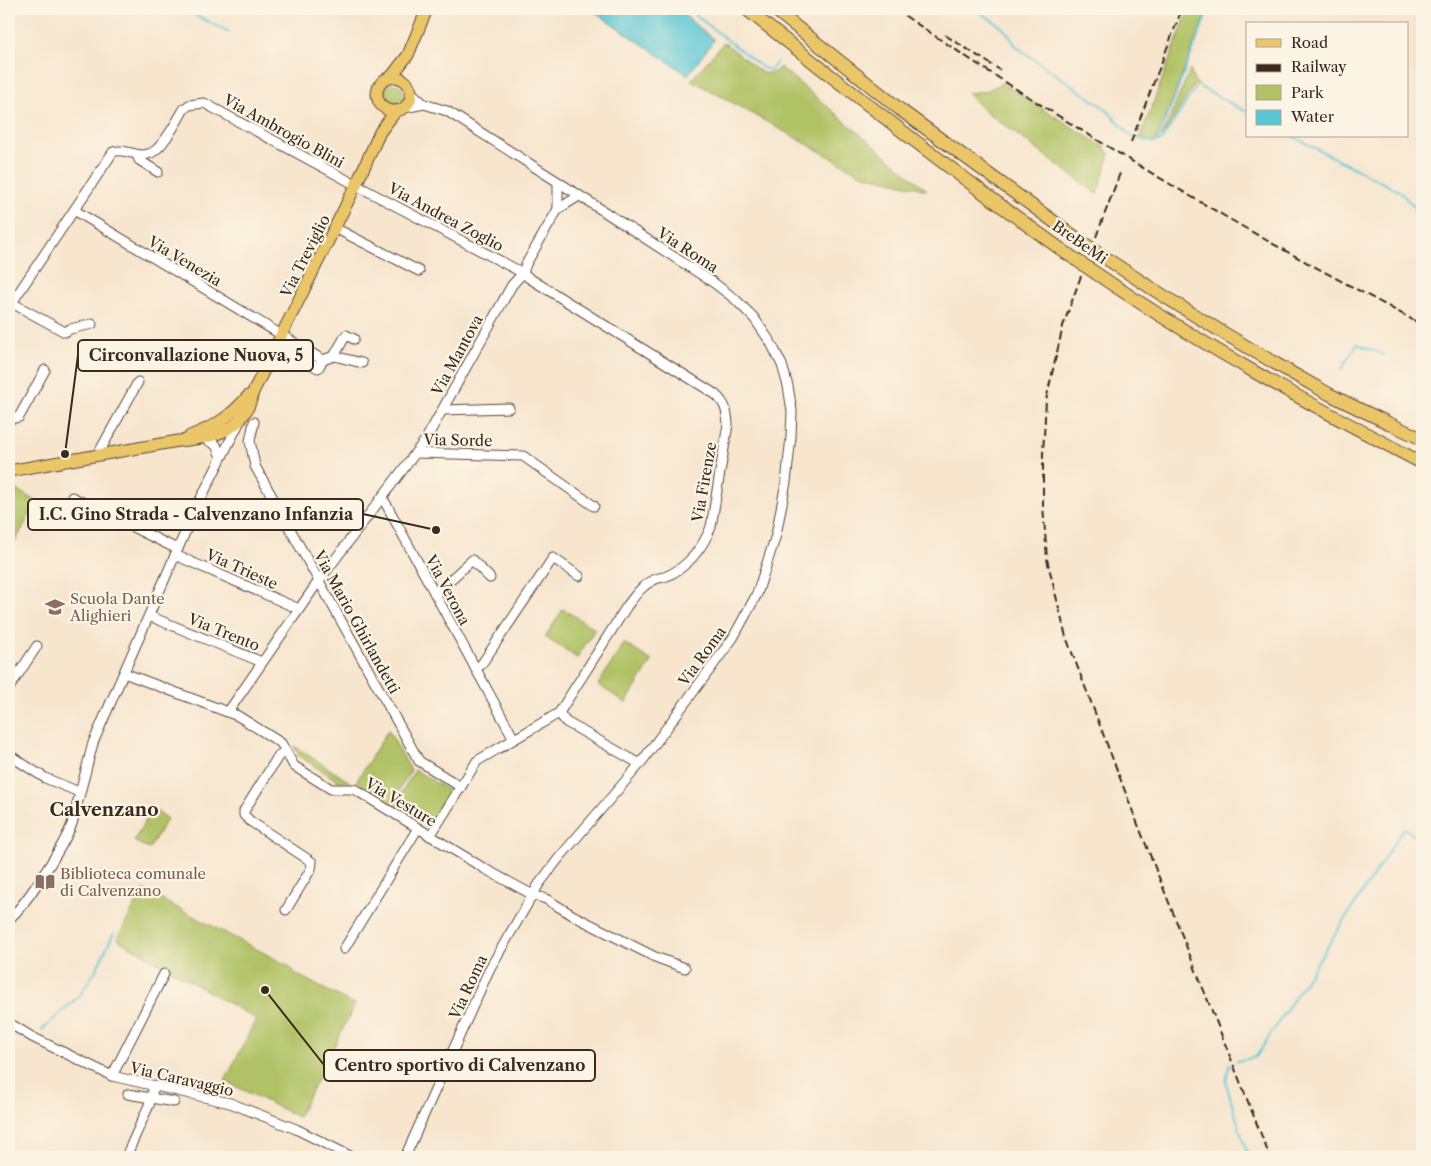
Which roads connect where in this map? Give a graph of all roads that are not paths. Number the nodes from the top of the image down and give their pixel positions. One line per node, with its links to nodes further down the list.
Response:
1 (427, 9): 4 (main road, Via Treviglio)
2 (746, 9): 40 (highway, BreBeMi, bridge)
3 (774, 9): 35 (highway, BreBeMi, bridge)
4 (408, 55): 5 (main road, Via Treviglio); 6 (main road, Via Treviglio)
5 (391, 77): 6 (main road); 8 (main road, Via Treviglio)
6 (410, 87): 7 (street, Via Roma); 9 (main road, Via Treviglio)
7 (424, 104): 9 (street, Via Roma); 13 (street, Via Roma)
8 (382, 106): 9 (main road); 10 (main road, Via Treviglio)
9 (400, 110): 10 (main road, Via Treviglio)
10 (380, 132): 14 (main road, Via Treviglio)
11 (137, 155): 12 (street); 14 (street, Via Ambrogio Blini); 17 (street, Via Ambrogio Blini)
12 (158, 172)
13 (558, 183): 15 (street, Via Roma); 16 (street)
14 (356, 186): 18 (main road, Via Treviglio); 20 (street, Via Andrea Zoglio)
15 (579, 196): 16 (street); 62 (street, Via Roma)
16 (558, 209): 20 (street)
17 (74, 210): 21 (street); 24 (street, Via Venezia)
18 (335, 228): 19 (street); 24 (main road, Via Treviglio)
19 (419, 271)
20 (523, 272): 30 (street, Via Mantova); 58 (street, Via Firenze)
21 (10, 305): 22 (street)
22 (92, 324)
23 (354, 339): 25 (street)
24 (279, 340): 25 (street); 33 (main road, Via Treviglio)
25 (334, 356): 26 (street)
26 (362, 362)
27 (45, 370): 31 (street)
28 (138, 382): 39 (street)
29 (510, 408): 30 (street)
30 (442, 410): 37 (street, Via Mantova)
31 (9, 418)
32 (254, 422): 48 (street, Via Mario Ghirlandetti)
33 (232, 423): 34 (main road); 36 (main road); 38 (street); 38 (street)
34 (205, 439): 36 (main road); 38 (street)
35 (1422, 439)
36 (178, 441): 39 (main road)
37 (415, 452): 43 (street, Via Sorde); 44 (street, Via Sorde)
38 (222, 455): 45 (street)
39 (97, 456): 41 (main road)
40 (1422, 463)
41 (9, 471)
42 (72, 498): 45 (street, Via Trieste)
43 (381, 499): 48 (street, Via Sorde); 49 (street, Via Verona)
44 (594, 506)
45 (176, 552): 50 (street, Via Trieste); 51 (street)
46 (579, 576): 54 (street)
47 (490, 578): 49 (street)
48 (318, 582): 50 (street, Via Sorde); 63 (street, Via Mario Ghirlandetti)
49 (435, 594): 54 (street, Via Verona)
50 (299, 609): 53 (street, Via Sorde)
51 (148, 616): 53 (street, Via Trento); 55 (street)
52 (36, 646): 56 (street)
53 (262, 662): 57 (street, Via Sorde)
54 (475, 668): 59 (street, Via Verona)
55 (124, 673): 57 (street, Via Vesture); 64 (street)
56 (9, 688)
57 (228, 712): 60 (street, Via Vesture)
58 (559, 713): 59 (street, Via Firenze); 62 (street)
59 (514, 739): 63 (street, Via Firenze)
60 (286, 752): 65 (street, Via Vesture); 68 (street)
61 (9, 755): 64 (street)
62 (640, 764): 67 (street, Via Roma)
63 (461, 787): 66 (street, Via Firenze)
64 (80, 792): 69 (street)
65 (418, 828): 66 (street, Via Vesture); 70 (street)
66 (430, 836): 67 (street, Via Vesture)
67 (533, 895): 71 (street, Via Vesture); 81 (street, Via Roma)
68 (286, 910)
69 (9, 918)
70 (344, 949)
71 (685, 968)
72 (164, 974): 74 (street)
73 (9, 1023): 74 (street, Via Caravaggio)
74 (112, 1076): 75 (street, Via Caravaggio)
75 (154, 1086): 77 (street); 80 (street, Via Caravaggio)
76 (128, 1094): 77 (street)
77 (151, 1098): 78 (street); 79 (street)
78 (174, 1102)
79 (128, 1152)
80 (352, 1157)
81 (405, 1157)

